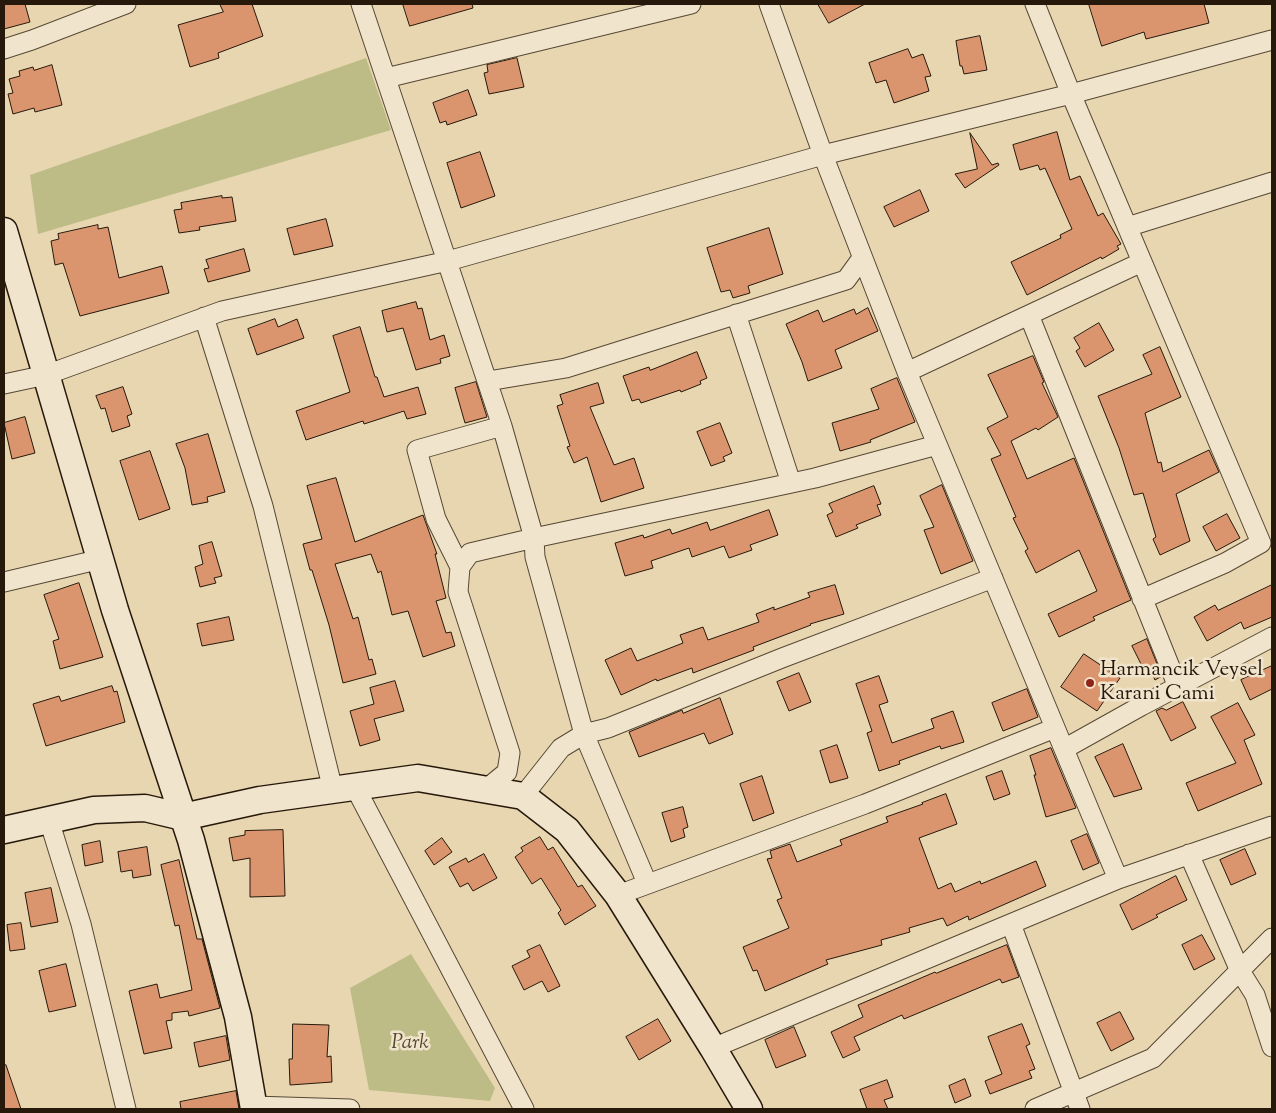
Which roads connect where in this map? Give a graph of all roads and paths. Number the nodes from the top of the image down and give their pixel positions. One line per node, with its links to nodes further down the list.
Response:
1 (126, 4): 7 (street)
2 (361, 4): 8 (street)
3 (691, 4): 8 (street)
4 (769, 4): 10 (street)
5 (1035, 4): 9 (street)
6 (1272, 40): 9 (street)
7 (4, 49)
8 (386, 78): 15 (street)
9 (1071, 94): 10 (street); 12 (street)
10 (823, 155): 14 (street); 15 (street)
11 (1272, 182): 12 (street)
12 (1127, 226): 16 (street)
13 (4, 231): 21 (street)
14 (862, 258): 17 (street); 20 (street)
15 (448, 261): 19 (street); 22 (street)
16 (1142, 262): 18 (street); 32 (street)
17 (736, 314): 22 (street); 26 (street)
18 (1029, 315): 20 (street); 32 (street)
19 (204, 317): 21 (street); 38 (street)
20 (907, 372): 25 (street)
21 (46, 375): 23 (street); 28 (street)
22 (488, 381): 24 (street)
23 (4, 384)
24 (502, 426): 27 (street); 29 (street)
25 (937, 445): 26 (street); 30 (street)
26 (791, 483): 27 (street)
27 (534, 538): 29 (street); 36 (street)
28 (101, 559): 31 (street); 41 (street)
29 (460, 567): 39 (street)
30 (993, 578): 35 (street); 36 (street)
31 (4, 582)
32 (1142, 599): 34 (street)
33 (1272, 637): 34 (street)
34 (1178, 687): 37 (street)
35 (1055, 728): 37 (street); 47 (street)
36 (584, 734): 40 (street); 47 (street)
37 (1064, 749): 46 (street)
38 (344, 789): 39 (street); 41 (street); 58 (street)
39 (486, 790): 40 (street)
40 (523, 796): 48 (street)
41 (183, 817): 42 (street); 55 (street)
42 (49, 820): 44 (street); 56 (street)
43 (1272, 826): 45 (street)
44 (4, 830)
45 (1189, 854): 46 (street); 51 (street)
46 (1118, 879): 49 (street)
47 (647, 883): 48 (street)
48 (618, 895): 53 (street)
49 (1011, 924): 53 (street); 54 (street)
50 (1272, 938): 51 (street)
51 (1240, 971): 52 (street); 54 (street)
52 (1272, 1047)
53 (713, 1048): 59 (street)
54 (1077, 1101): 60 (street)
55 (253, 1108): 57 (street)
56 (126, 1109)
57 (350, 1109)
58 (524, 1109)
59 (749, 1109)
60 (1035, 1109)

